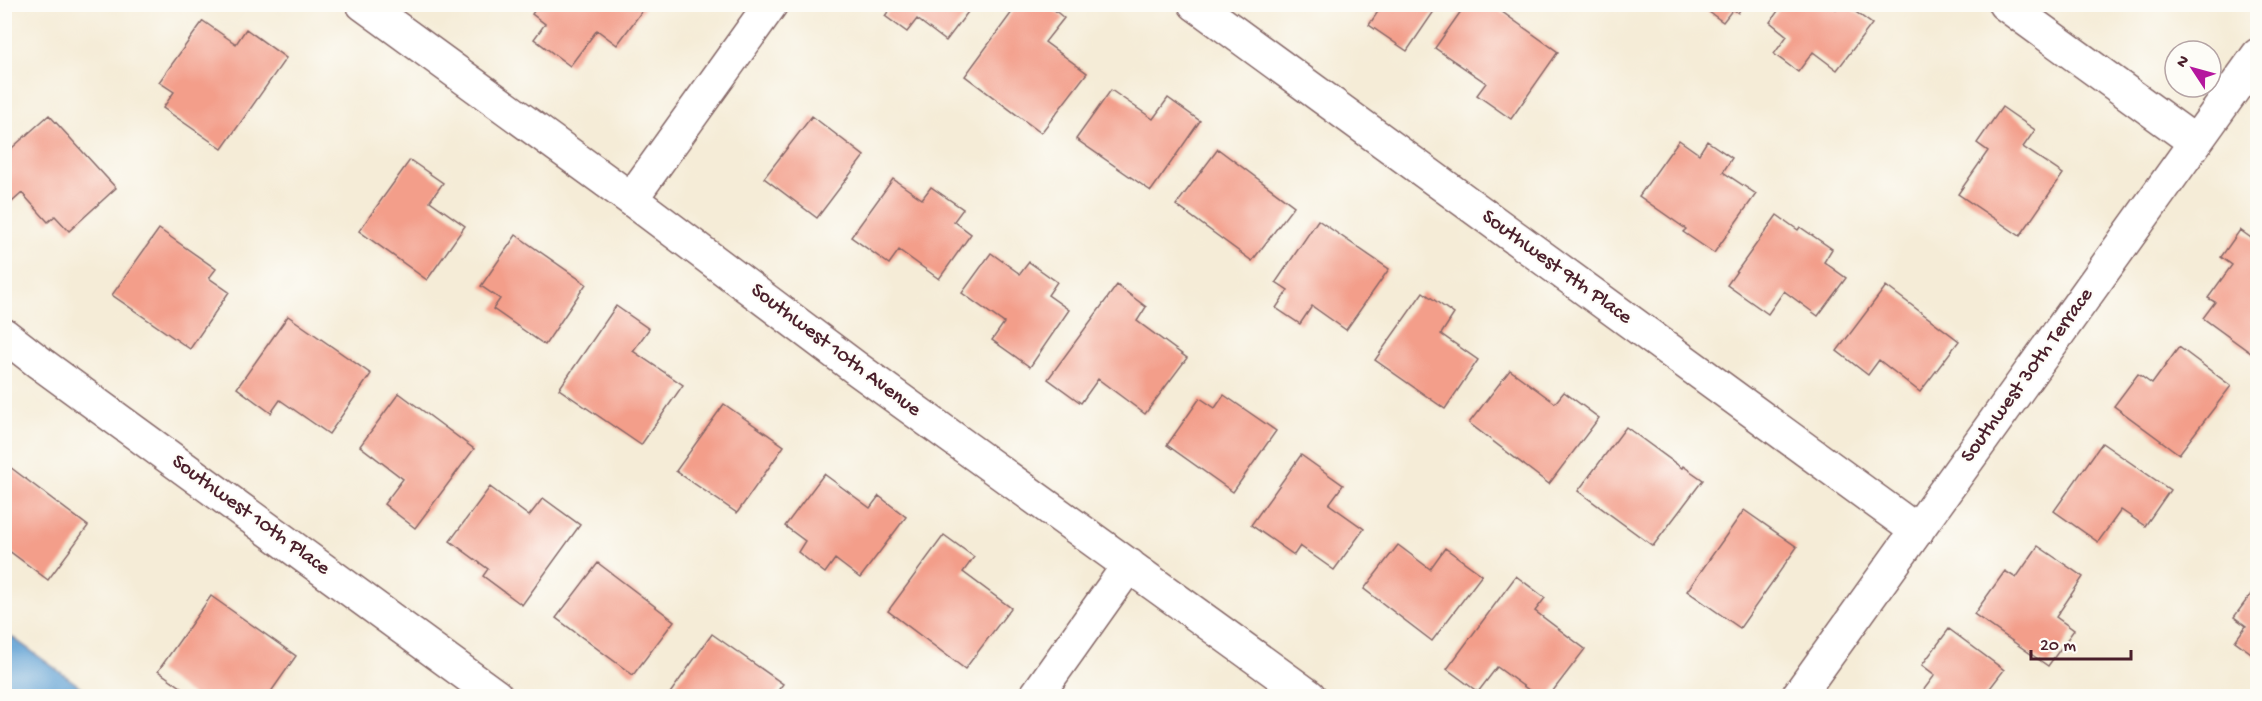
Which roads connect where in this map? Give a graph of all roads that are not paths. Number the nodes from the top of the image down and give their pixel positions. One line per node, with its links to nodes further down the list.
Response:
1 (363, 4): 7 (street, Southwest 10th Avenue)
2 (771, 4): 7 (street)
3 (1195, 4): 9 (street, Southwest 9th Place)
4 (2005, 4): 6 (street)
5 (2258, 55): 6 (street, Southwest 30th Terrace)
6 (2195, 142): 9 (street, Southwest 30th Terrace)
7 (631, 199): 10 (street, Southwest 10th Avenue)
8 (4, 334): 11 (street, Southwest 10th Place)
9 (1917, 531): 14 (street, Southwest 30th Terrace)
10 (1129, 566): 12 (street); 13 (street, Southwest 10th Avenue)
11 (496, 696)
12 (1036, 696)
13 (1309, 696)
14 (1798, 696)

